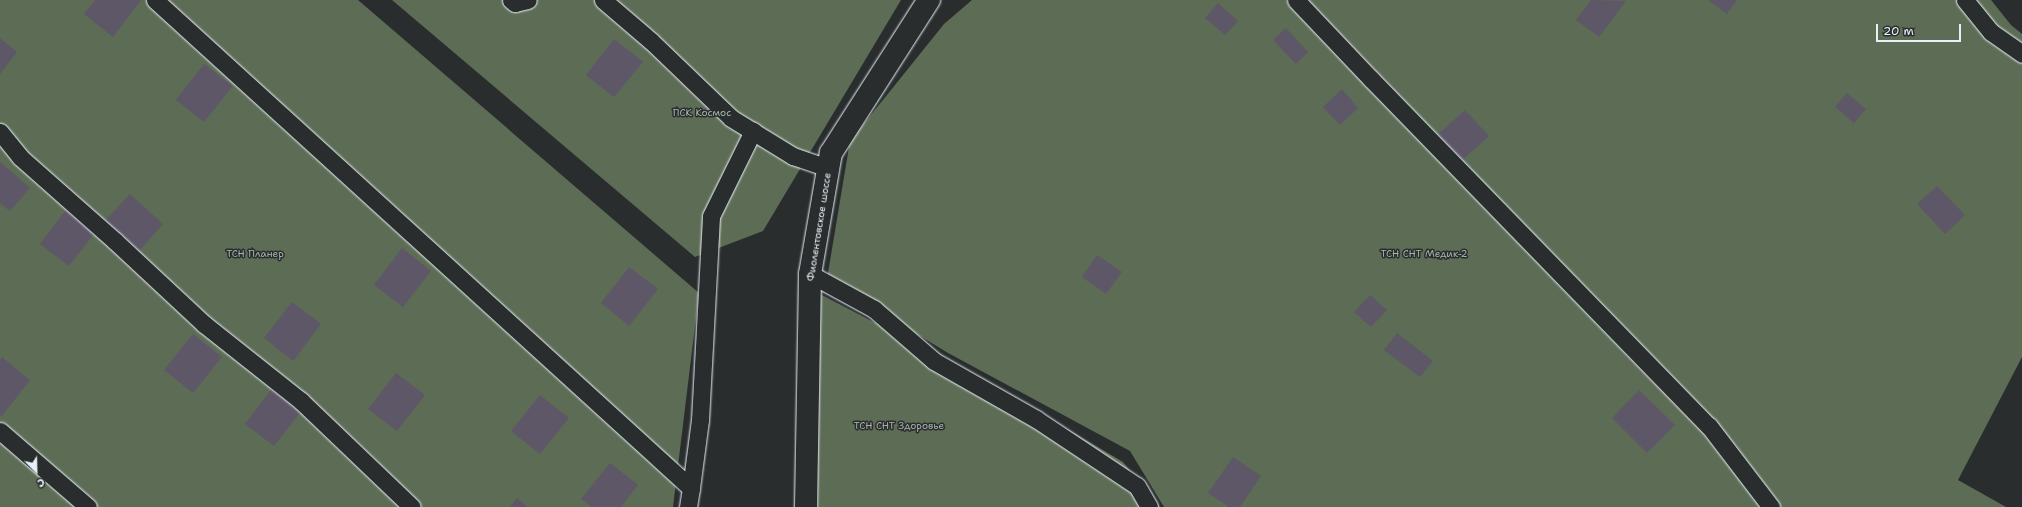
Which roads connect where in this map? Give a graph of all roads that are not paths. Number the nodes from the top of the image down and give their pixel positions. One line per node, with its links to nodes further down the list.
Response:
1 (155, 0): 14 (lane)
2 (511, 0): 3 (lane)
3 (528, 0)
4 (603, 0): 9 (lane)
5 (929, 0): 11 (main road, Фиолентовское шоссе)
6 (1296, 0): 20 (lane)
7 (1965, 0): 8 (lane)
8 (2022, 54)
9 (753, 131): 11 (lane); 14 (lane)
10 (0, 132): 16 (lane)
11 (828, 168): 12 (main road, Фиолентовское шоссе)
12 (810, 274): 18 (main road, Фиолентовское шоссе); 19 (lane)
13 (0, 431): 15 (lane)
14 (691, 488): 17 (lane)
15 (88, 507)
16 (412, 507)
17 (688, 507)
18 (806, 507)
19 (1149, 507)
20 (1771, 507)

